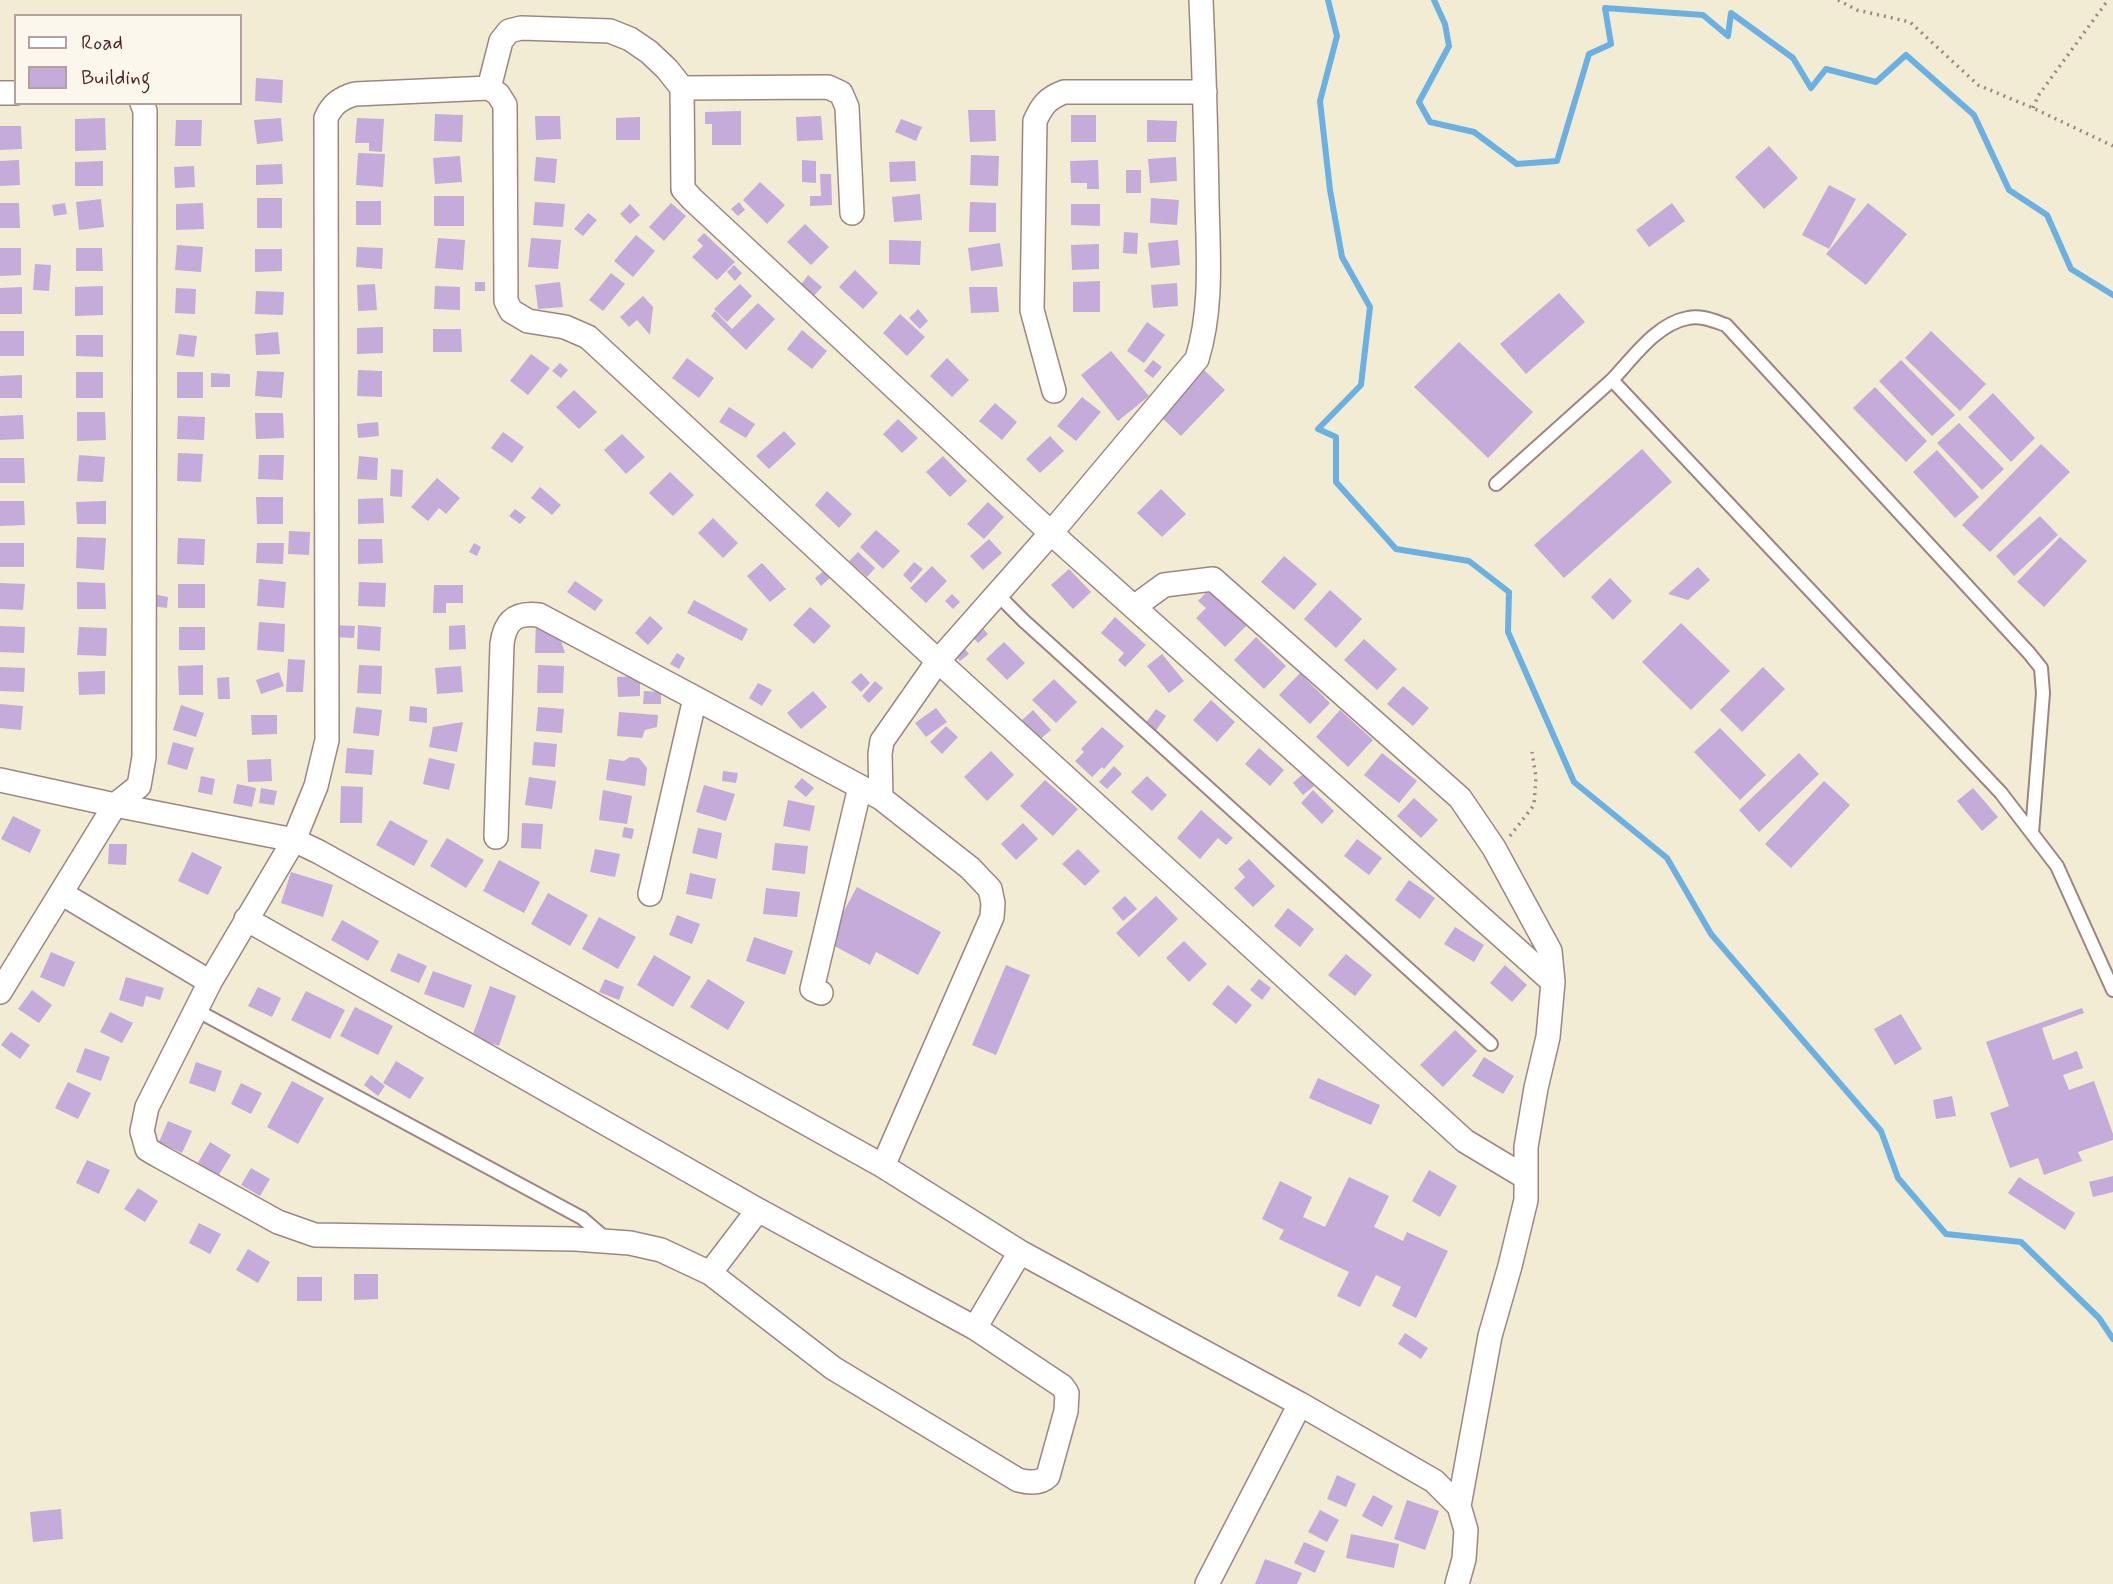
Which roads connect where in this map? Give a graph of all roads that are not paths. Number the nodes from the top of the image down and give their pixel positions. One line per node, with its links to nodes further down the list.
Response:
1 (1201, 0): 4 (street)
2 (489, 88): 3 (street); 13 (street); 21 (street)
3 (682, 88): 6 (street); 10 (street)
4 (1205, 92): 8 (street); 10 (street)
5 (143, 105): 18 (street)
6 (852, 213)
7 (1612, 380): 9 (lane); 19 (lane); 19 (lane)
8 (1054, 391)
9 (1496, 485)
10 (1051, 533): 11 (street); 12 (street)
11 (997, 594): 13 (street); 31 (lane)
12 (1134, 607): 26 (street); 26 (street)
13 (938, 661): 17 (street); 33 (street)
14 (695, 698): 16 (street); 20 (street); 23 (street)
15 (0, 780): 18 (street)
16 (860, 787): 17 (street); 29 (street)
17 (881, 798): 32 (street)
18 (115, 805): 21 (street); 22 (street)
19 (2032, 833): 27 (lane)
20 (496, 837)
21 (294, 840): 24 (street); 32 (street)
22 (61, 893): 25 (street); 28 (street)
23 (650, 894)
24 (246, 919): 25 (street); 34 (street)
25 (210, 982): 30 (street)
26 (1553, 982): 33 (street)
27 (2113, 989)
28 (0, 992)
29 (821, 993)
30 (196, 1010): 35 (lane); 35 (street)
31 (1490, 1044)
32 (883, 1166): 36 (street)
33 (1525, 1177): 40 (street)
34 (758, 1210): 37 (street); 38 (street)
35 (608, 1242): 37 (street)
36 (1020, 1252): 38 (street); 39 (street)
37 (710, 1273): 38 (street)
38 (975, 1328)
39 (1300, 1405): 40 (street); 41 (street)
40 (1459, 1506): 42 (street)
41 (1207, 1584)
42 (1457, 1584)

